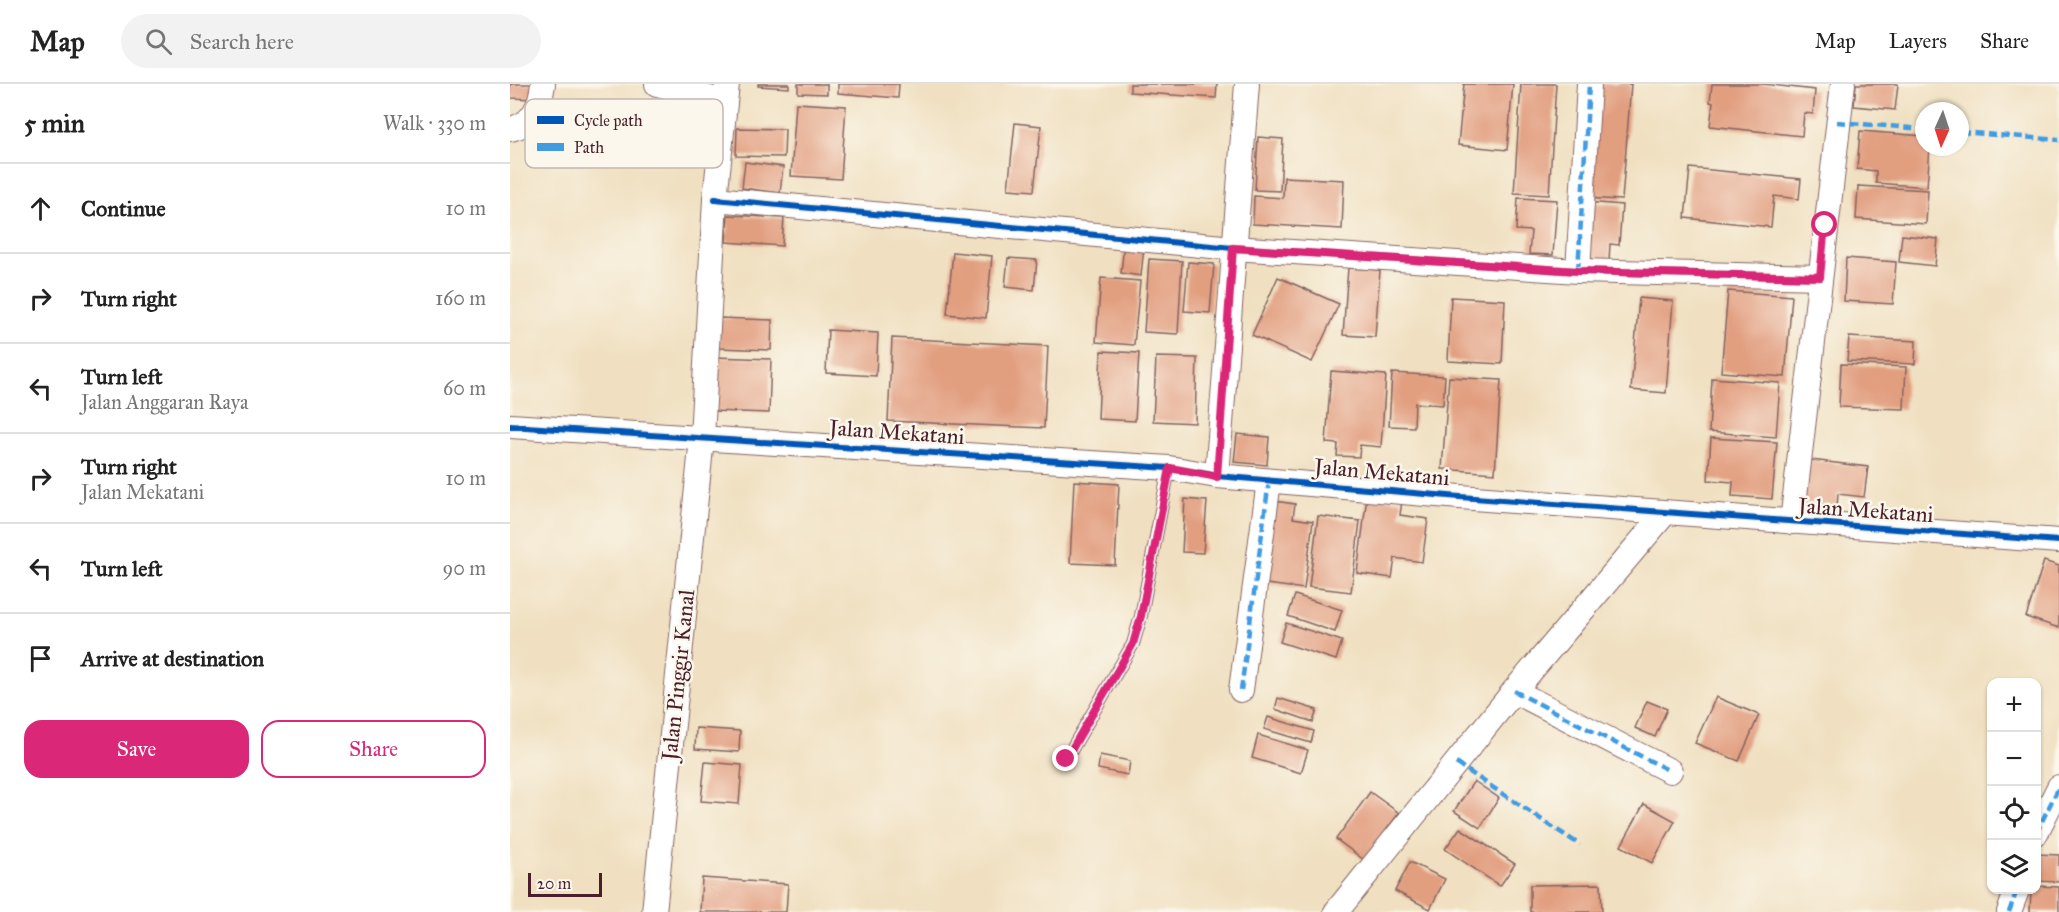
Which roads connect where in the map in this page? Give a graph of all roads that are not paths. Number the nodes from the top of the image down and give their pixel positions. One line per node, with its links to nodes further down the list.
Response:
1 (543, 84): 7 (street)
2 (657, 84): 6 (street)
3 (1247, 84): 13 (street)
4 (1589, 84): 14 (street)
5 (1843, 84): 15 (street)
6 (726, 93): 8 (street, Jalan Pinggir Kanal)
7 (540, 99)
8 (723, 122)
9 (525, 123): 10 (street)
10 (510, 129)
11 (718, 168): 12 (street, Jalan Pinggir Kanal)
12 (715, 199): 13 (street); 17 (street, Jalan Pinggir Kanal)
13 (1233, 248): 14 (street); 19 (street)
14 (1578, 271): 15 (street)
15 (1820, 277): 22 (street)
16 (510, 426): 17 (street, Jalan Mekatani)
17 (702, 438): 18 (street, Jalan Mekatani); 31 (street, Jalan Pinggir Kanal)
18 (1170, 468): 19 (street, Jalan Mekatani); 26 (lane)
19 (1217, 477): 20 (street, Jalan Mekatani)
20 (1269, 481): 21 (street, Jalan Mekatani); 24 (street)
21 (1665, 513): 22 (street, Jalan Mekatani); 25 (street)
22 (1792, 522): 23 (street, Jalan Mekatani)
23 (2059, 541)
24 (1241, 690)
25 (1514, 691): 27 (street); 32 (street)
26 (1066, 759)
27 (1670, 771)
28 (2059, 787): 29 (street)
29 (2041, 825)
30 (2016, 894): 33 (street)
31 (654, 912)
32 (1336, 912)
33 (2009, 912)

